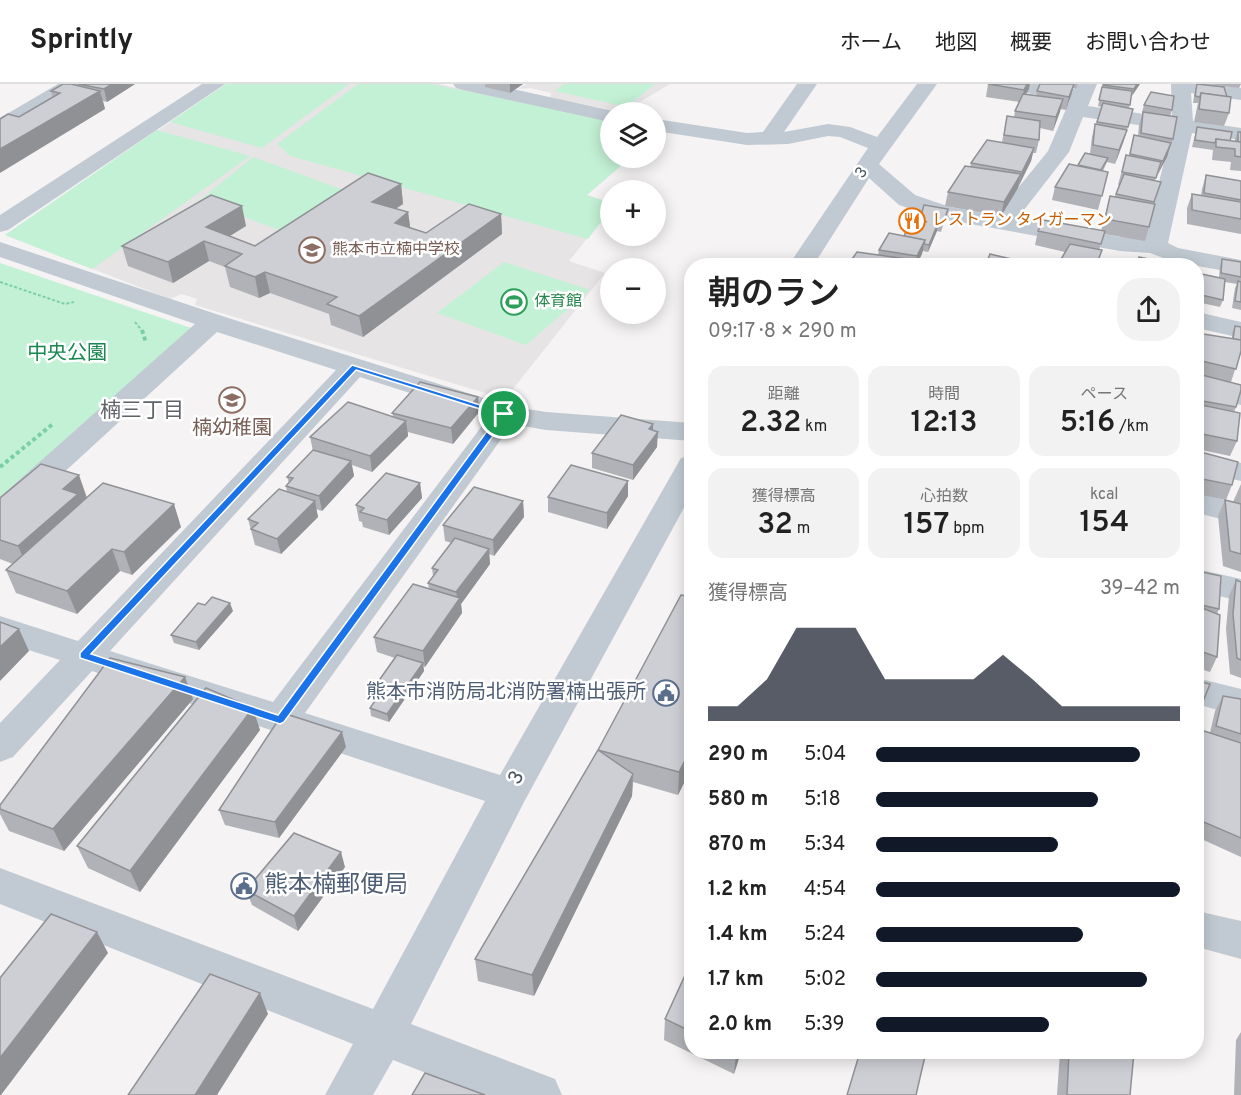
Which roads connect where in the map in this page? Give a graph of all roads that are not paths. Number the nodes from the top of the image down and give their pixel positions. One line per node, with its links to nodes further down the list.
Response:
1 (72, 84): 11 (street)
2 (215, 84): 19 (street)
3 (467, 84): 10 (street)
4 (807, 84): 15 (street)
5 (927, 84): 16 (street, 3)
6 (1010, 84): 9 (street)
7 (1182, 85): 8 (street); 13 (street)
8 (1241, 94)
9 (1082, 97): 13 (street); 18 (street)
10 (600, 114)
11 (0, 127)
12 (666, 127): 15 (street)
13 (1183, 127): 14 (street); 20 (street)
14 (1241, 134)
15 (771, 139): 16 (street)
16 (881, 146): 17 (street, 3)
17 (867, 165): 18 (street); 23 (street, 3)
18 (1001, 224): 22 (street)
19 (0, 225)
20 (1155, 246): 22 (street); 24 (street)
21 (0, 249): 27 (street)
22 (1116, 255)
23 (805, 258)
24 (1193, 258)
25 (1204, 260): 26 (street)
26 (1241, 267)
27 (213, 322): 30 (street); 38 (street)
28 (1204, 322): 29 (street)
29 (1241, 330)
30 (355, 366): 33 (street); 44 (street)
31 (1204, 388): 32 (street)
32 (1241, 397)
33 (504, 414): 34 (street); 51 (street)
34 (684, 431)
35 (1204, 464): 36 (street)
36 (1241, 472)
37 (684, 479): 53 (street, 3)
38 (37, 481): 39 (street); 41 (street)
39 (70, 490)
40 (1204, 506): 42 (street)
41 (0, 514)
42 (1241, 514)
43 (169, 518): 44 (street)
44 (202, 528): 48 (street)
45 (1204, 582): 46 (street)
46 (1241, 590)
47 (0, 628): 48 (street)
48 (84, 656): 51 (street); 52 (street)
49 (1204, 694): 50 (street)
50 (1241, 703)
51 (280, 719): 53 (street)
52 (0, 747)
53 (509, 794): 57 (street, 3)
54 (0, 886): 57 (street)
55 (1204, 932): 56 (street)
56 (1241, 940)
57 (383, 1034): 58 (street, 3); 59 (street)
58 (348, 1095)
59 (539, 1095)

